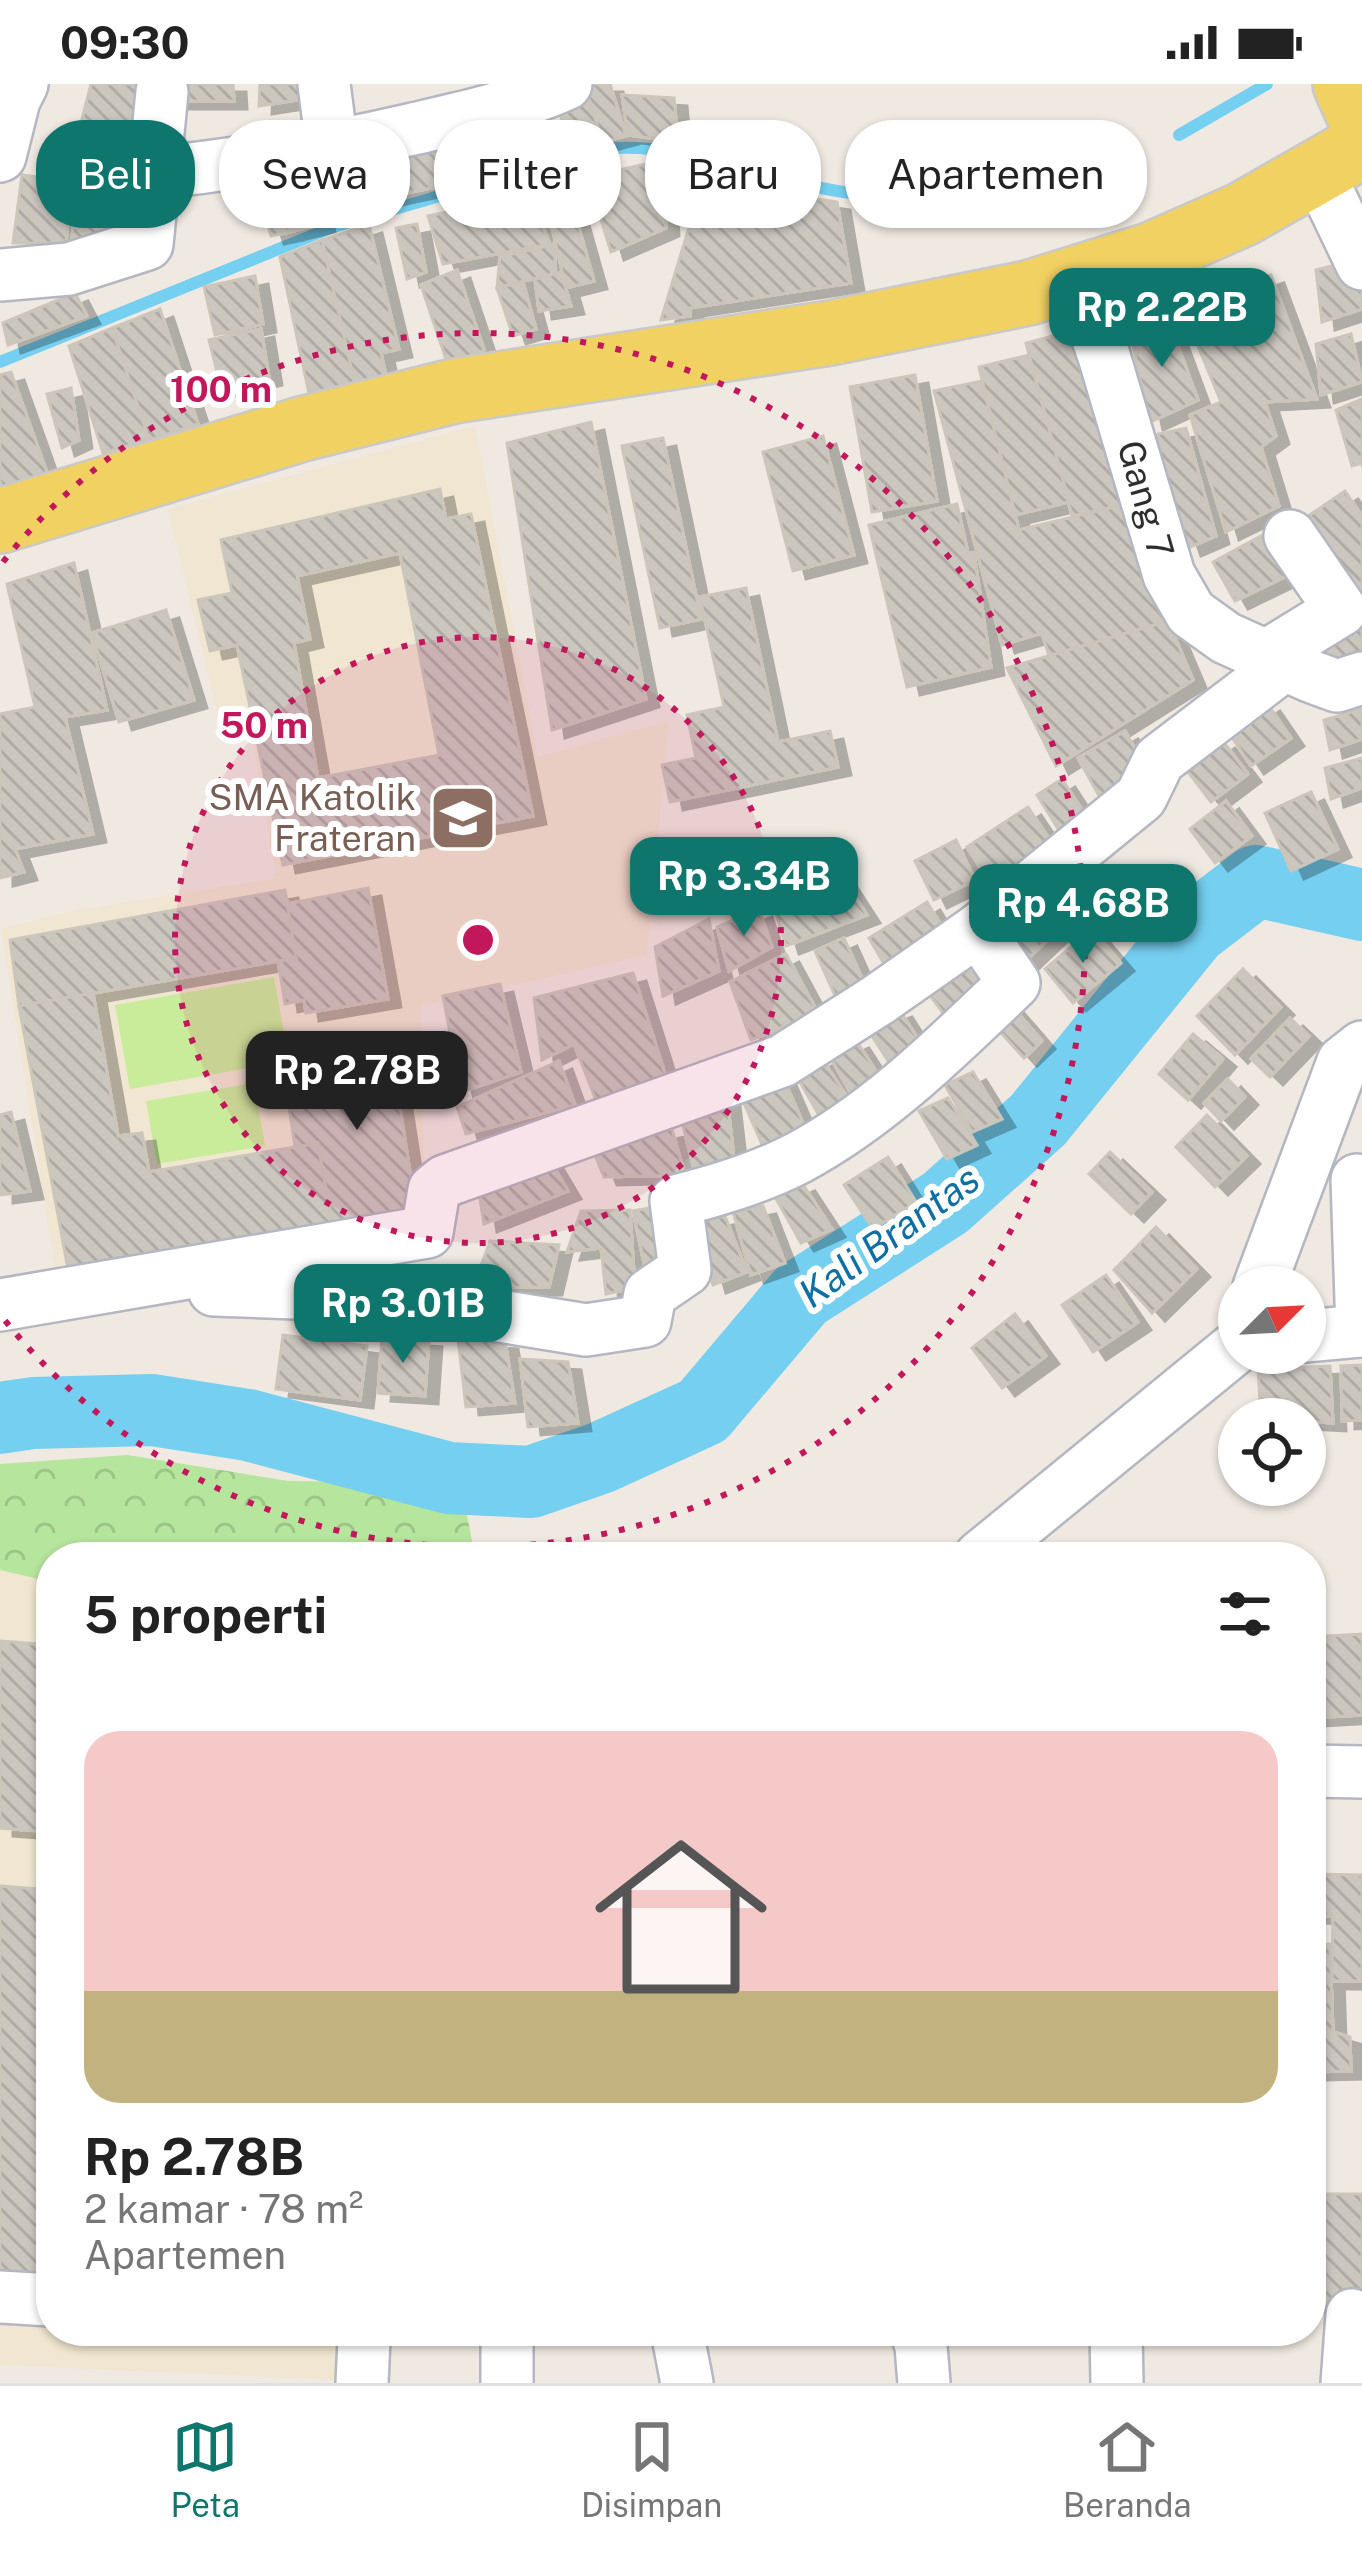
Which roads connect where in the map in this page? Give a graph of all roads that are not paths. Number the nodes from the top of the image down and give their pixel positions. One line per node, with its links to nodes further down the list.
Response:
1 (22, 84): 10 (street)
2 (324, 84): 7 (street)
3 (566, 84): 9 (street)
4 (1346, 84): 8 (main road)
5 (162, 92): 6 (street)
6 (159, 120)
7 (329, 120)
8 (1362, 122)
9 (410, 129)
10 (0, 156)
11 (1340, 159): 13 (street); 15 (main road)
12 (149, 228): 14 (street)
13 (1362, 264)
14 (0, 275)
15 (1077, 279): 16 (main road); 18 (street, Gang 7)
16 (0, 521)
17 (1290, 536): 18 (street)
18 (1275, 661): 19 (street, Gang 7); 20 (street)
19 (1362, 677)
20 (978, 930): 24 (street); 24 (street)
21 (1362, 1047): 23 (street)
22 (1357, 1180): 26 (street)
23 (1267, 1266)
24 (111, 1286): 25 (street)
25 (0, 1305)
26 (1362, 1331): 27 (street)
27 (1326, 1334)
28 (1218, 1362): 29 (street)
29 (998, 1542)
30 (1326, 1771): 31 (street)
31 (1362, 1772)
32 (0, 2297): 33 (street)
33 (36, 2299)
34 (1352, 2315): 45 (street)
35 (364, 2346): 40 (street)
36 (507, 2346): 41 (street)
37 (680, 2346): 42 (street)
38 (921, 2346): 43 (street)
39 (1117, 2346): 44 (street)
40 (362, 2383)
41 (507, 2383)
42 (686, 2383)
43 (924, 2383)
44 (1118, 2383)
45 (1347, 2383)

